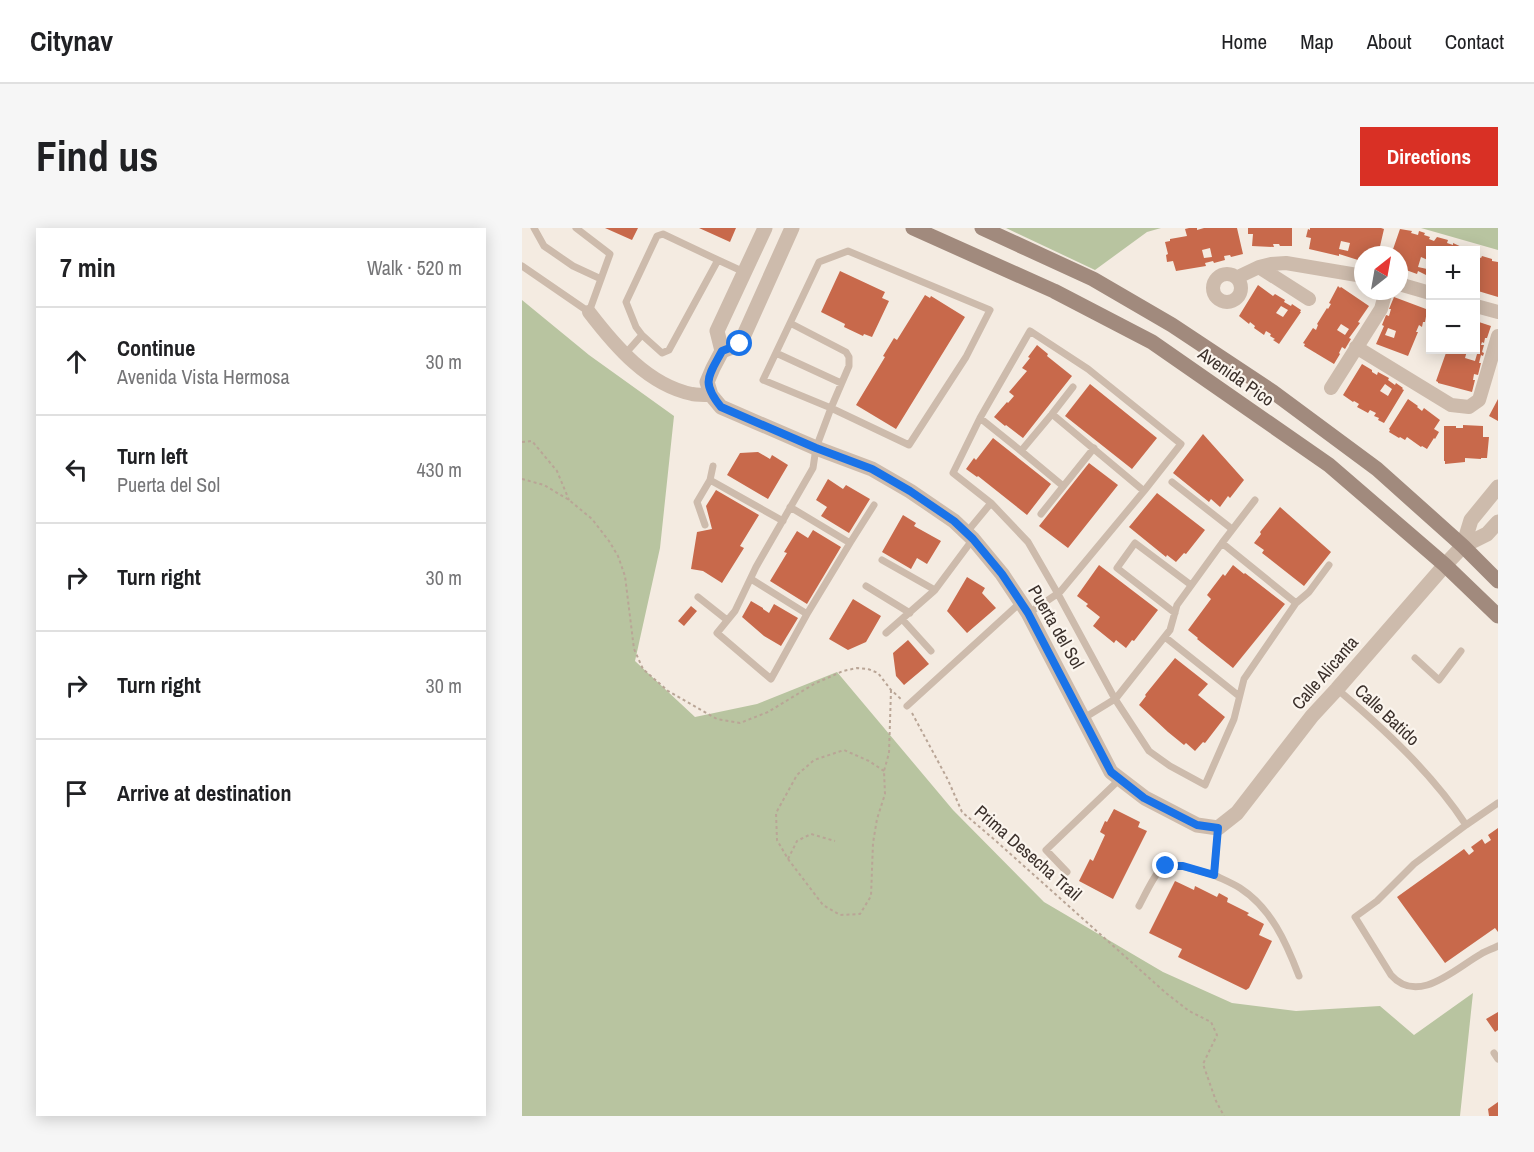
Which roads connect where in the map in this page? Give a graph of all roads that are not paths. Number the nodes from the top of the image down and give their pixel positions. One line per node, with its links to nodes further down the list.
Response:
1 (534, 228): 13 (lane)
2 (576, 228): 13 (lane)
3 (765, 228): 10 (street)
4 (792, 228): 25 (street)
5 (913, 228): 59 (main road, Avenida Pico)
6 (982, 228): 56 (main road, Avenida Pico)
7 (718, 260): 10 (lane); 22 (lane); 22 (lane)
8 (522, 266): 19 (lane)
9 (1259, 267): 11 (street); 12 (street); 16 (street)
10 (744, 272): 25 (street)
11 (1354, 274)
12 (1238, 277)
13 (601, 279): 19 (lane)
14 (1408, 287): 15 (street)
15 (1426, 292)
16 (1309, 299)
17 (1384, 300): 24 (street)
18 (1480, 307): 20 (street)
19 (589, 312): 27 (street)
20 (1498, 312)
21 (790, 322): 26 (lane); 28 (lane); 32 (lane)
22 (642, 335): 27 (lane)
23 (1498, 336): 24 (street)
24 (1356, 347): 30 (street)
25 (722, 351): 31 (street)
26 (776, 353): 28 (lane); 32 (lane)
27 (625, 354): 31 (street)
28 (842, 383): 32 (lane)
29 (1073, 387): 33 (lane)
30 (1331, 388)
31 (711, 394): 35 (street, Puerta del Sol)
32 (831, 408): 35 (lane)
33 (1052, 414): 36 (lane); 37 (lane)
34 (980, 418): 37 (lane); 43 (lane); 45 (lane)
35 (816, 448): 47 (lane); 53 (street, Puerta del Sol)
36 (1094, 448): 41 (lane); 43 (lane)
37 (1021, 451): 41 (lane)
38 (713, 466): 39 (lane)
39 (710, 480): 49 (lane); 51 (lane)
40 (1172, 482): 52 (lane)
41 (1063, 486): 48 (lane)
42 (1498, 487): 56 (street, Calle Alicanta)
43 (1144, 491): 65 (lane)
44 (1255, 500): 52 (lane)
45 (991, 503): 53 (lane); 65 (lane)
46 (874, 505): 54 (lane)
47 (790, 507): 49 (lane); 54 (lane)
48 (1041, 514)
49 (783, 521): 60 (lane)
50 (1498, 522): 56 (street, Calle Alicanta)
51 (705, 525)
52 (1232, 529): 55 (lane)
53 (970, 536): 64 (lane); 68 (street, Puerta del Sol)
54 (850, 543): 71 (lane)
55 (1221, 543): 62 (lane); 67 (lane)
56 (1463, 546): 59 (street, Calle Alicanta); 61 (main road, Avenida Pico)
57 (882, 560): 64 (lane)
58 (1329, 565): 67 (lane)
59 (1445, 565): 72 (main road, Avenida Pico); 80 (street, Calle Alicanta)
60 (751, 579): 71 (lane); 73 (lane)
61 (1498, 581)
62 (1191, 585): 70 (lane); 70 (lane)
63 (866, 586): 69 (lane)
64 (935, 590): 69 (lane)
65 (1058, 594): 68 (lane); 82 (lane)
66 (698, 597): 73 (lane)
67 (1296, 603): 81 (lane)
68 (1024, 608): 83 (lane); 84 (street, Puerta del Sol)
69 (910, 613): 74 (lane)
70 (1175, 613): 76 (lane)
71 (807, 614): 73 (lane)
72 (1498, 616)
73 (727, 620)
74 (902, 620): 75 (lane); 77 (lane)
75 (886, 633)
76 (1165, 637): 81 (lane); 82 (lane)
77 (931, 651)
78 (1461, 651): 79 (lane)
79 (1415, 658)
80 (1337, 689): 87 (lane, Calle Batido); 88 (street, Calle Alicanta)
81 (1239, 696): 82 (lane)
82 (1115, 699): 84 (lane)
83 (907, 706)
84 (1084, 718): 85 (street, Puerta del Sol)
85 (1120, 779): 88 (street, Puerta del Sol); 89 (lane)
86 (1498, 803): 87 (lane)
87 (1466, 825): 92 (lane)
88 (1218, 828): 90 (lane)
89 (1067, 872)
90 (1214, 875): 91 (lane); 93 (lane)
91 (1139, 906)
92 (1498, 946)
93 (1299, 976)

